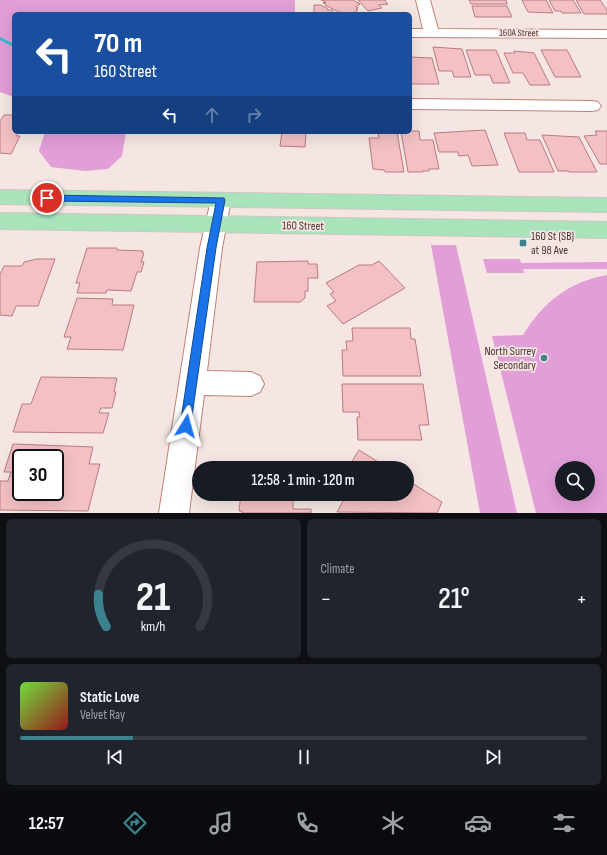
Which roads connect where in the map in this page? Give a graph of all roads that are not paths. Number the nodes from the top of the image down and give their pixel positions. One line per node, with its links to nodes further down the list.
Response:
1 (423, 0): 2 (street)
2 (431, 32): 3 (street, 160A Street); 4 (street, 160A Street)
3 (412, 33)
4 (607, 34)
5 (412, 104): 6 (street)
6 (592, 106)
7 (0, 197): 8 (main road, 160 Street)
8 (221, 200): 9 (main road, 160 Street); 11 (street)
9 (607, 205)
10 (0, 221): 11 (main road, 160 Street)
11 (216, 224): 12 (main road, 160 Street); 13 (street)
12 (607, 230)
13 (192, 383): 14 (street); 15 (street)
14 (251, 384)
15 (174, 513)

